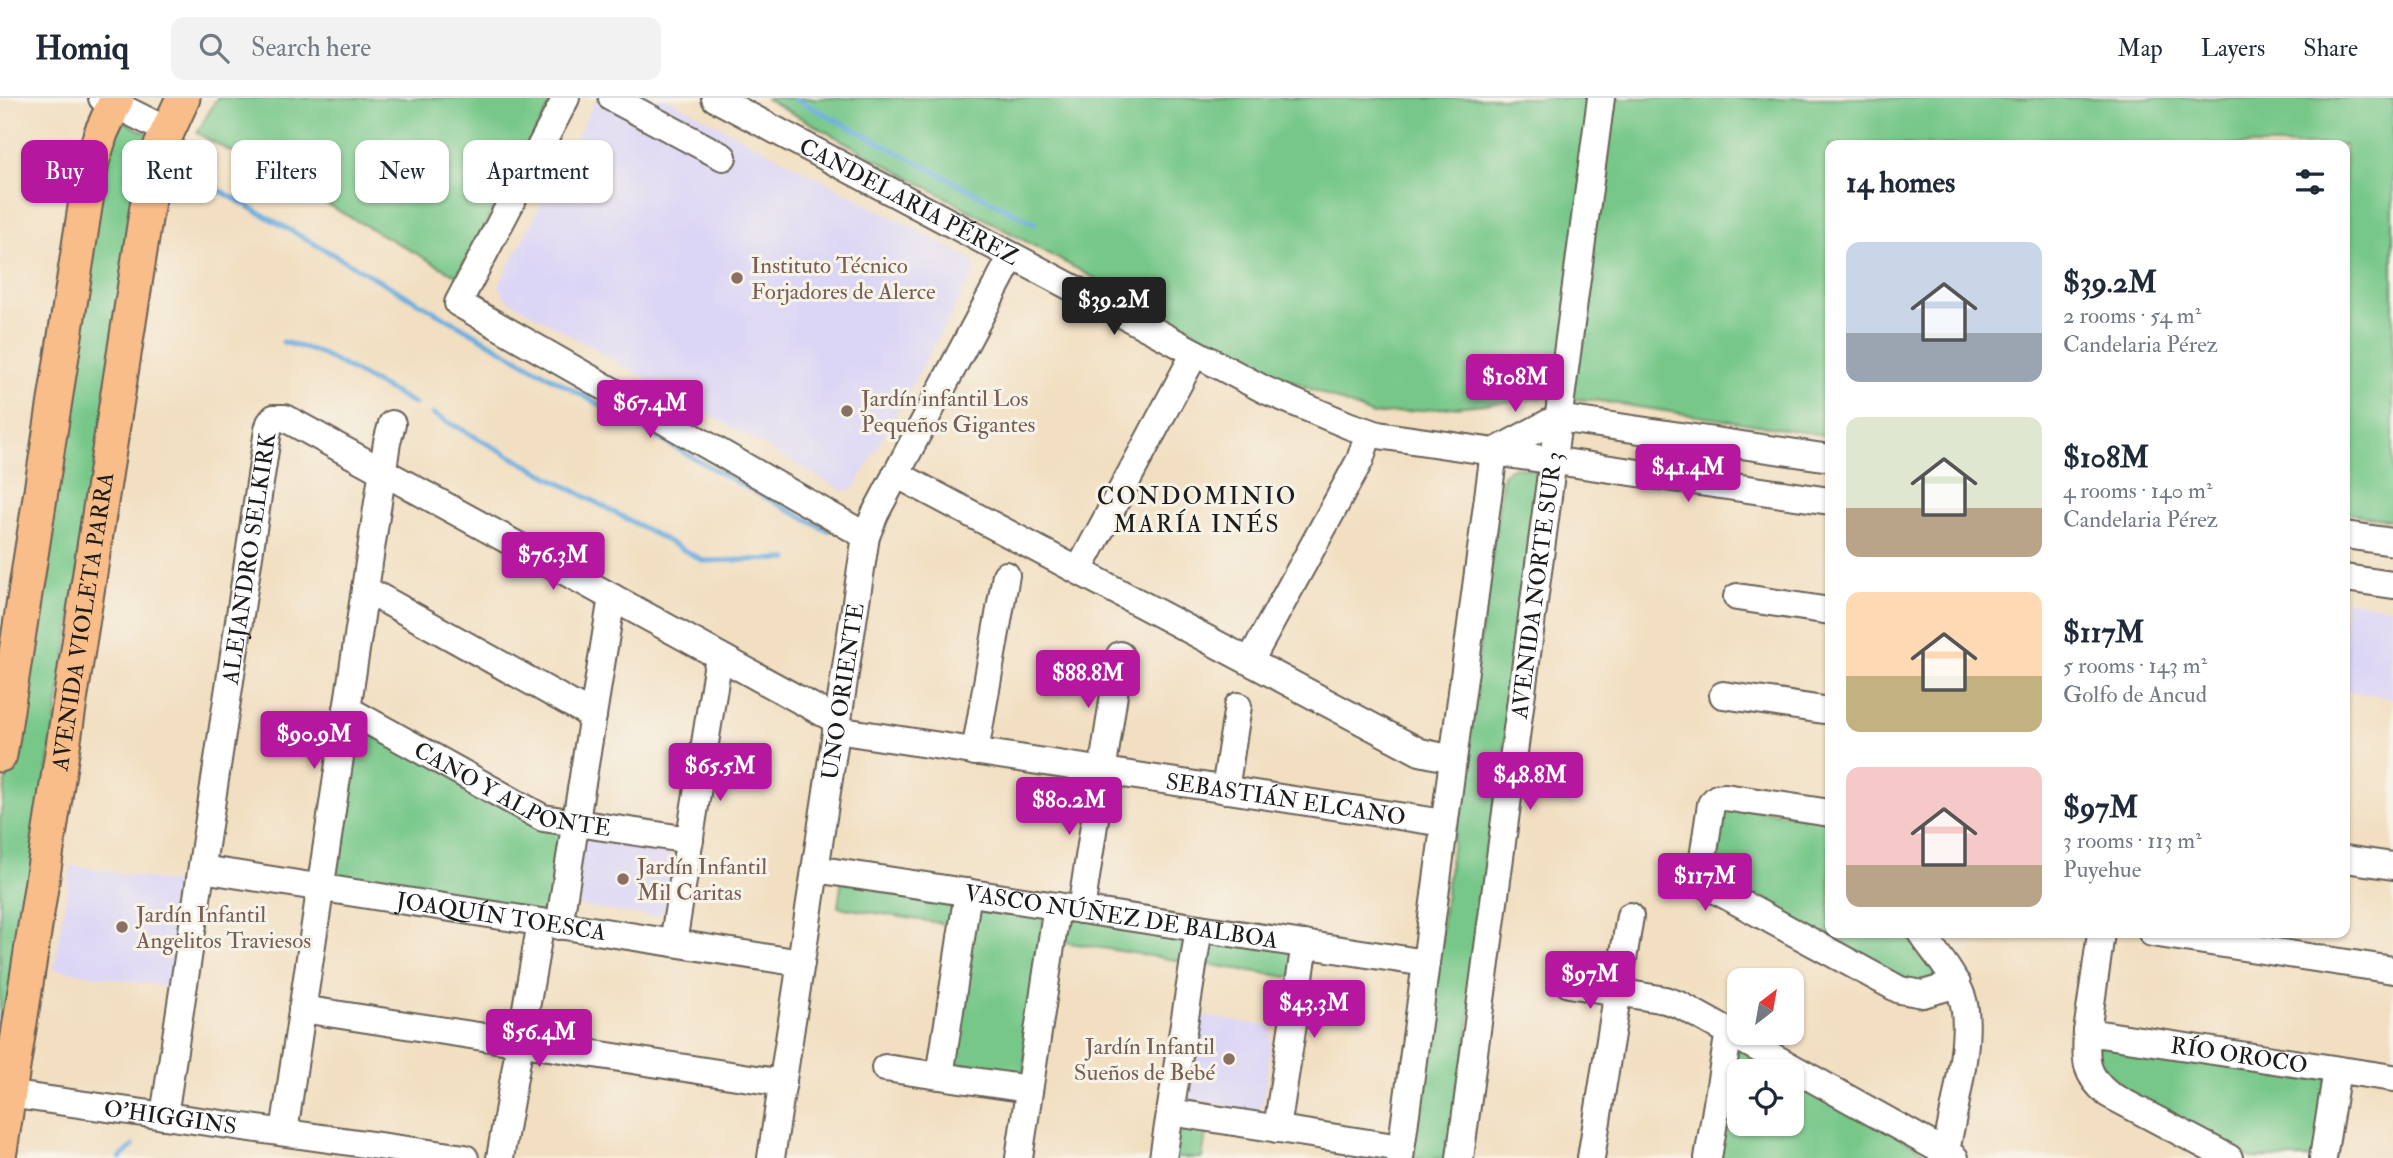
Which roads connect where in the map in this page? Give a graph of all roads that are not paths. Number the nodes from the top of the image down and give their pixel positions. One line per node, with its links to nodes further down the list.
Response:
1 (183, 98): 7 (main road, AVENIDA VIOLETA PARRA)
2 (566, 98): 21 (street)
3 (612, 98): 8 (street)
4 (715, 98): 9 (street, CANDELARIA PÉREZ)
5 (1601, 98): 12 (street, AVENIDA NORTE SUR 3)
6 (111, 100): 7 (street); 42 (main road)
7 (168, 131): 83 (main road, AVENIDA VIOLETA PARRA)
8 (723, 157)
9 (1012, 256): 10 (street, CANDELARIA PÉREZ); 19 (street, UNO ORIENTE)
10 (1195, 352): 14 (street, CANDELARIA PÉREZ); 24 (street)
11 (274, 418): 18 (street, SEBASTIÁN ELCANO); 52 (street, ALEJANDRO SELKIRK)
12 (1558, 418): 15 (street); 16 (street); 17 (street, AVENIDA NORTE SUR 3)
13 (392, 424): 18 (street)
14 (1369, 432): 15 (street, CANDELARIA PÉREZ); 34 (street)
15 (1494, 452): 17 (street, CANDELARIA PÉREZ); 43 (street)
16 (1825, 457)
17 (1553, 460): 20 (street, CANDELARIA PÉREZ); 97 (street, AVENIDA NORTE SUR 3)
18 (382, 471): 28 (street); 29 (street, SEBASTIÁN ELCANO)
19 (896, 474): 21 (street, UNO ORIENTE); 24 (street)
20 (1825, 501)
21 (866, 536): 40 (street, UNO ORIENTE)
22 (2350, 536): 23 (street)
23 (2393, 542)
24 (1079, 570): 34 (street)
25 (1006, 575): 41 (street)
26 (2350, 579): 27 (street)
27 (2393, 585)
28 (365, 589): 37 (street); 39 (street)
29 (612, 597): 33 (street, SEBASTIÁN ELCANO); 39 (street)
30 (1737, 597): 31 (street)
31 (1825, 610)
32 (1120, 655): 44 (street)
33 (719, 656): 40 (street, SEBASTIÁN ELCANO); 49 (street)
34 (1250, 661): 43 (street)
35 (1723, 695): 38 (street)
36 (1238, 706): 45 (street)
37 (347, 709): 48 (street, CANO Y ALPONTE); 54 (street)
38 (1825, 710)
39 (593, 716): 48 (street)
40 (837, 725): 41 (street, SEBASTIÁN ELCANO); 53 (street, UNO ORIENTE)
41 (975, 752): 44 (street, SEBASTIÁN ELCANO)
42 (0, 755)
43 (1453, 758): 47 (street)
44 (1103, 771): 45 (street, SEBASTIÁN ELCANO); 56 (street)
45 (1225, 790): 47 (street, SEBASTIÁN ELCANO)
46 (1825, 812): 69 (street)
47 (1444, 823): 66 (street)
48 (576, 824): 49 (street, CANO Y ALPONTE); 58 (street)
49 (690, 841): 63 (street)
50 (2350, 860): 51 (street)
51 (2393, 866)
52 (202, 869): 54 (street, JOAQUÍN TOESCA); 85 (street, ALEJANDRO SELKIRK)
53 (815, 869): 55 (street, VASCO NÚÑEZ DE BALBOA); 65 (street, UNO ORIENTE)
54 (320, 888): 58 (street, JOAQUÍN TOESCA); 71 (street)
55 (968, 892): 56 (street, VASCO NÚÑEZ DE BALBOA); 79 (street)
56 (1069, 908): 59 (street, VASCO NÚÑEZ DE BALBOA); 82 (street)
57 (1630, 916): 70 (street)
58 (550, 924): 63 (street, JOAQUÍN TOESCA); 74 (street)
59 (1199, 928): 64 (street, VASCO NÚÑEZ DE BALBOA); 84 (street)
60 (1925, 938): 69 (street)
61 (2100, 938): 73 (street)
62 (2185, 938): 67 (street)
63 (673, 943): 65 (street, JOAQUÍN TOESCA)
64 (1306, 944): 66 (street, VASCO NÚÑEZ DE BALBOA); 86 (street)
65 (801, 963): 81 (street, UNO ORIENTE)
66 (1426, 963): 89 (street)
67 (2393, 970)
68 (1569, 984): 70 (street)
69 (1957, 984): 90 (street)
70 (1618, 992): 72 (street); 98 (street)
71 (302, 1009): 74 (street); 87 (street)
72 (1727, 1030)
73 (2087, 1032): 78 (street, RÍO OROCO); 100 (street)
74 (520, 1042): 81 (street); 93 (street)
75 (1727, 1043): 99 (street)
76 (1754, 1045): 90 (street)
77 (885, 1068): 79 (street)
78 (2337, 1070): 80 (street, RÍO OROCO); 101 (street)
79 (940, 1076): 82 (street)
80 (2393, 1078)
81 (783, 1083): 94 (street, UNO ORIENTE)
82 (1029, 1089): 95 (street)
83 (5, 1093): 85 (street, O'HIGGINS); 88 (main road, AVENIDA VIOLETA PARRA)
84 (1170, 1112): 86 (street); 96 (street)
85 (164, 1116): 87 (street, O'HIGGINS)
86 (1277, 1129): 89 (street)
87 (284, 1132): 91 (street, O'HIGGINS)
88 (0, 1151)
89 (1400, 1153)
90 (1948, 1156)
91 (460, 1158): 92 (street, O'HIGGINS)
92 (465, 1158)
93 (500, 1158)
94 (771, 1158)
95 (1019, 1158)
96 (1163, 1158)
97 (1460, 1158)
98 (1591, 1158)
99 (1708, 1158)
100 (2229, 1158)
101 (2323, 1158)

